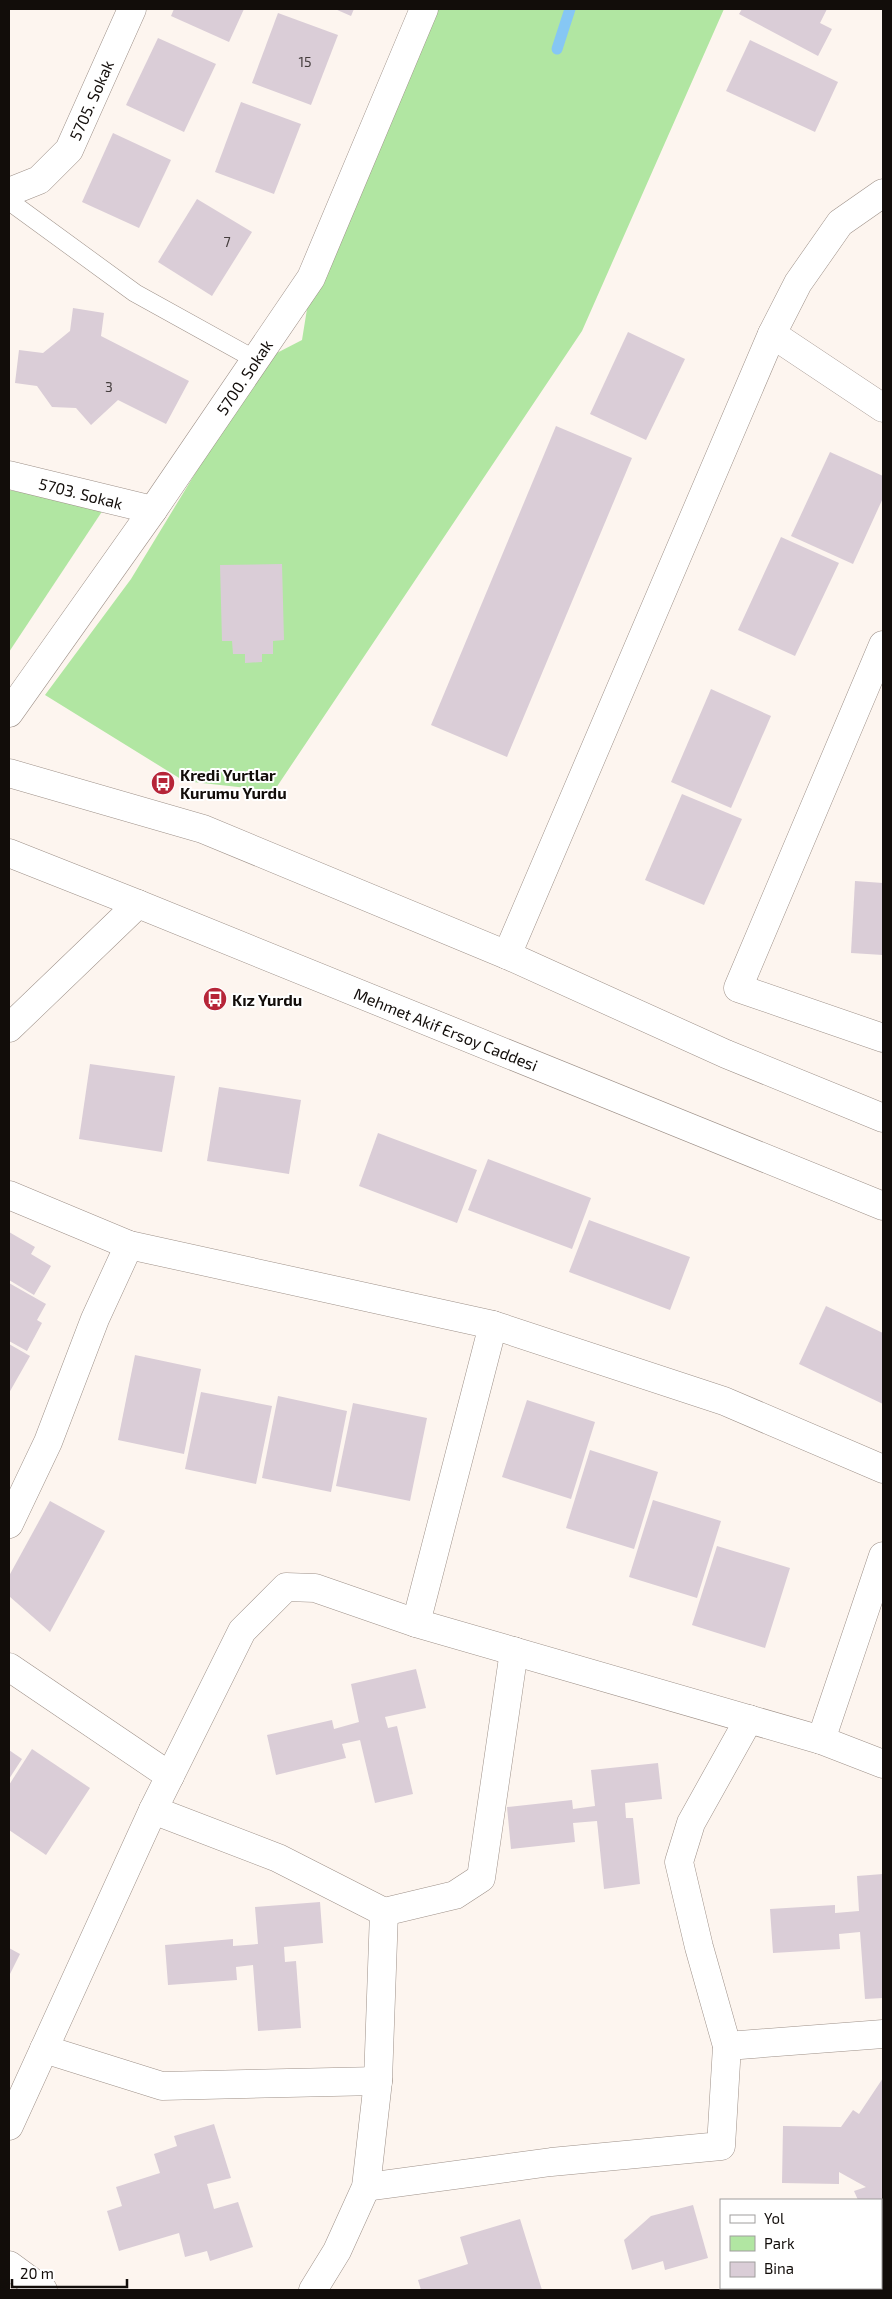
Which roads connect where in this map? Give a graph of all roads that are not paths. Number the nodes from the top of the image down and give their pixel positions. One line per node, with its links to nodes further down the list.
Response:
1 (132, 9): 3 (street, 5705. Sokak)
2 (424, 9): 7 (street, 5700. Sokak)
3 (9, 192)
4 (883, 193): 6 (street)
5 (9, 200): 7 (lane)
6 (772, 334): 8 (street); 16 (street)
7 (256, 360): 10 (street, 5700. Sokak)
8 (883, 408)
9 (9, 475): 10 (street, 5703. Sokak)
10 (153, 510): 12 (street, 5700. Sokak)
11 (883, 646): 18 (street)
12 (9, 713)
13 (9, 773): 16 (street)
14 (9, 853): 15 (street, Mehmet Akif Ersoy Caddesi)
15 (138, 904): 17 (street); 21 (street, Mehmet Akif Ersoy Caddesi)
16 (507, 955): 19 (street)
17 (9, 1028)
18 (883, 1038)
19 (883, 1118)
20 (9, 1195): 22 (street)
21 (883, 1206)
22 (128, 1245): 23 (street); 25 (street)
23 (493, 1324): 24 (street); 27 (street)
24 (883, 1469)
25 (9, 1524)
26 (883, 1556): 31 (street)
27 (416, 1624): 28 (street); 33 (street)
28 (514, 1651): 30 (street); 35 (street)
29 (9, 1667): 33 (street)
30 (749, 1719): 31 (street); 37 (street)
31 (820, 1740): 32 (street)
32 (883, 1764)
33 (170, 1776): 34 (street)
34 (153, 1810): 35 (street); 38 (street)
35 (384, 1912): 39 (street)
36 (883, 2034): 37 (street)
37 (726, 2046): 41 (street)
38 (44, 2049): 39 (street); 40 (street)
39 (378, 2081): 41 (street)
40 (9, 2126)
41 (366, 2187): 44 (street)
42 (9, 2265): 43 (street)
43 (43, 2290)
44 (313, 2290)

